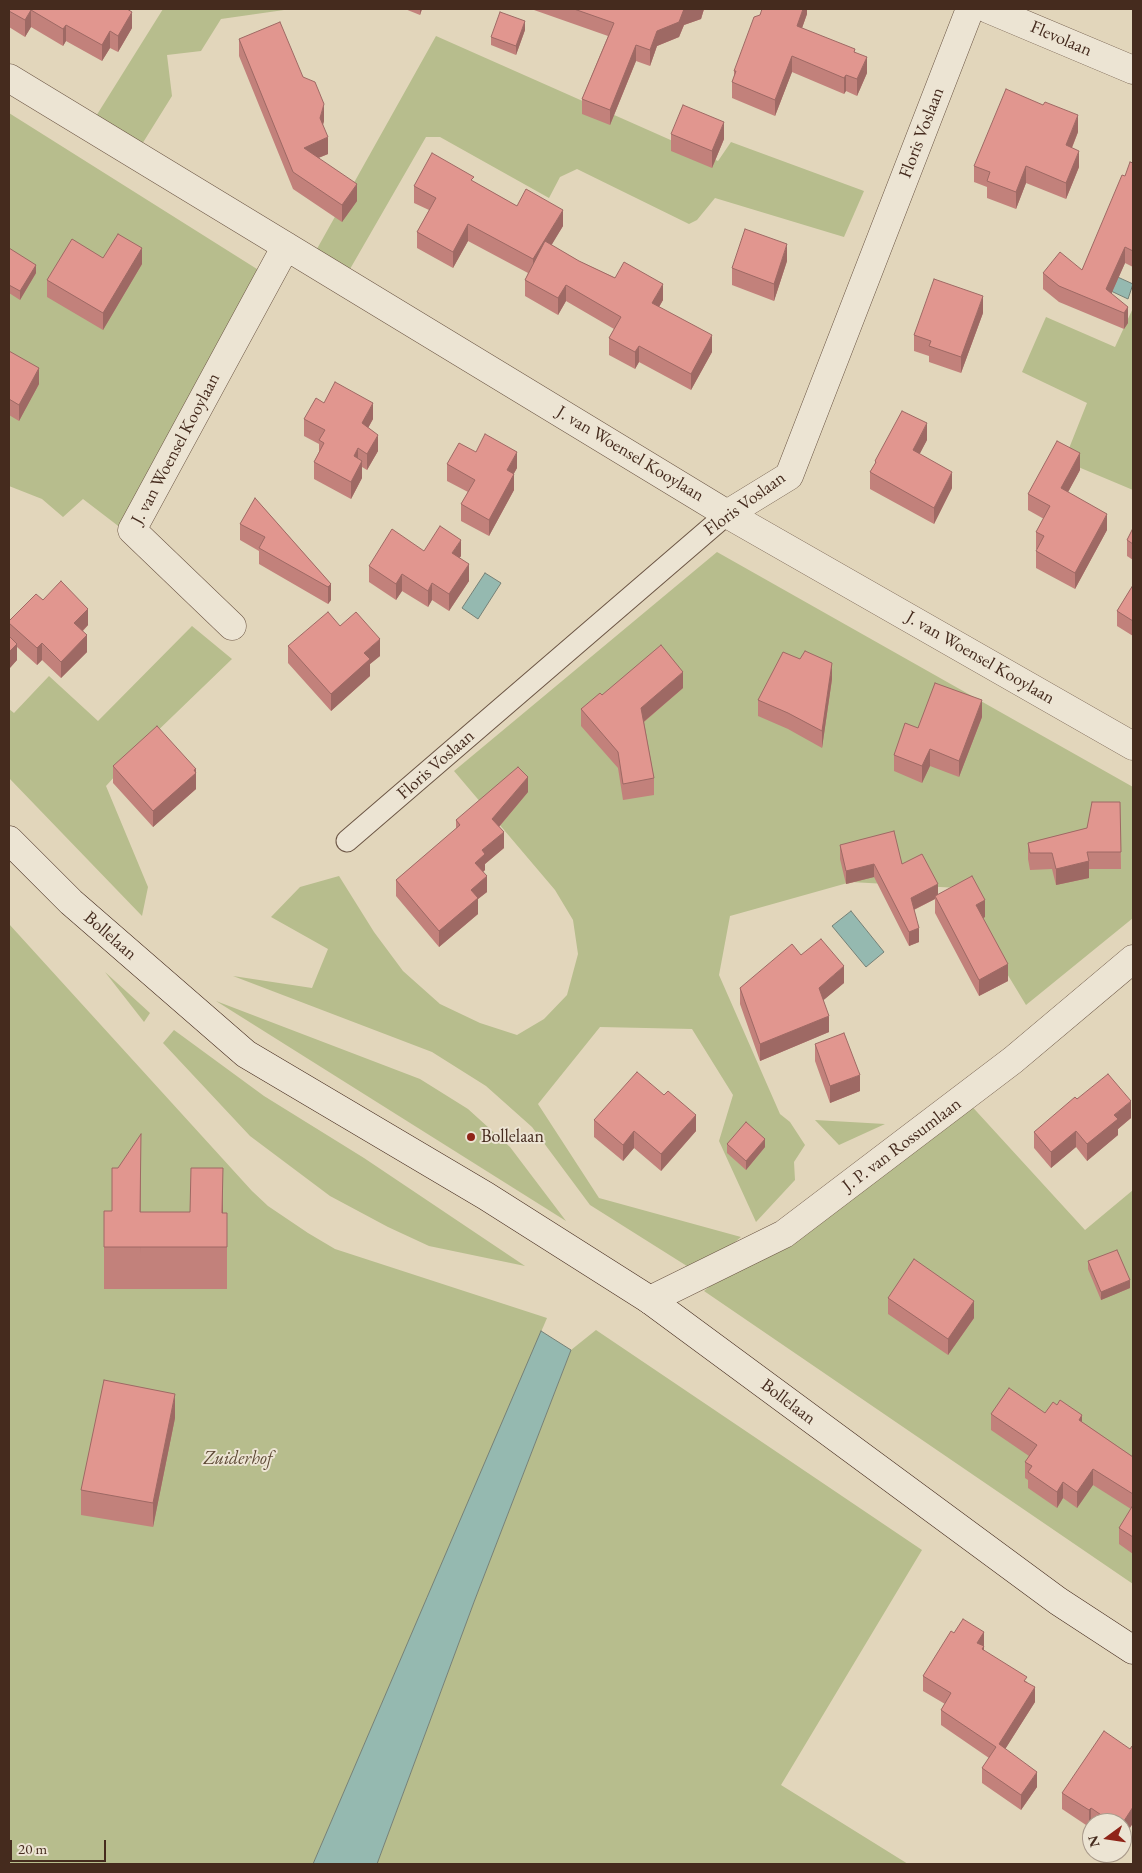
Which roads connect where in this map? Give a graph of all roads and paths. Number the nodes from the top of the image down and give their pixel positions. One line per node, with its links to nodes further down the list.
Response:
1 (970, 9): 6 (street, Floris Voslaan)
2 (988, 9): 3 (street, Flevolaan)
3 (1133, 70)
4 (9, 78): 5 (street, J. van Woensel Kooylaan)
5 (286, 246): 6 (street, J. van Woensel Kooylaan); 7 (street, J. van Woensel Kooylaan)
6 (727, 514): 8 (street, J. van Woensel Kooylaan); 10 (street, Floris Voslaan)
7 (232, 626)
8 (1133, 746)
9 (9, 840): 12 (street, Bollelaan)
10 (346, 841)
11 (1133, 959): 12 (street, J. P. van Rossumlaan)
12 (650, 1300): 13 (street, Bollelaan)
13 (1133, 1650)

